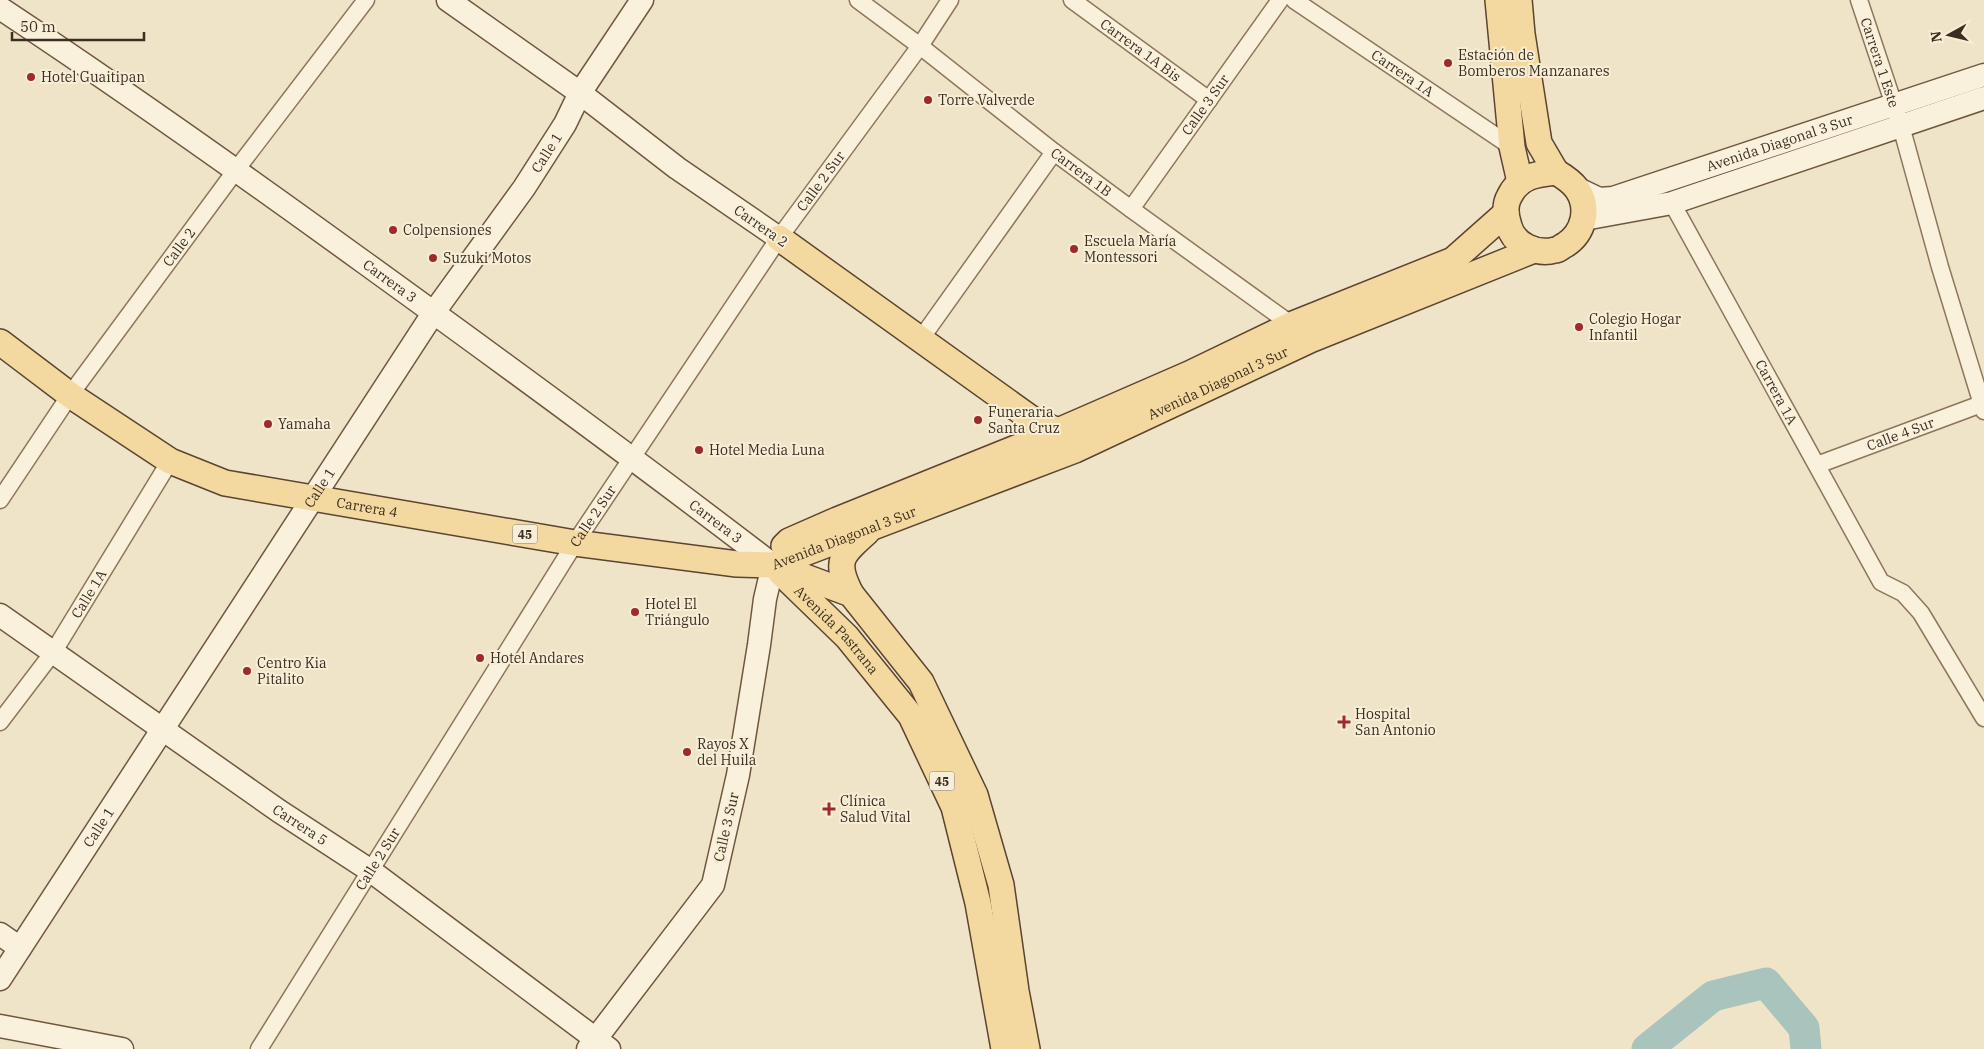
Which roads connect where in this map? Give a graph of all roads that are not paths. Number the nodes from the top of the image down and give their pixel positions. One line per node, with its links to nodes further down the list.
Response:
1 (366, 0): 22 (street, Calle 2)
2 (448, 0): 15 (main road, Carrera 2)
3 (642, 0): 15 (main road, Calle 1)
4 (858, 0): 13 (street, Carrera 1B)
5 (950, 0): 13 (street, Calle 2 Sur)
6 (1072, 0): 17 (street, Carrera 1A Bis)
7 (1280, 0): 17 (street, Calle 3 Sur)
8 (1294, 0): 20 (street, Carrera 1A)
9 (1498, 0): 20 (main road)
10 (1519, 0): 23 (main road)
11 (1859, 0): 18 (street, Carrera 1 Este)
12 (0, 8): 22 (main road, Carrera 3)
13 (920, 46): 21 (street, Carrera 1B); 30 (street, Calle 2 Sur)
14 (1984, 75): 18 (main road, Avenida Diagonal 3 Sur)
15 (580, 94): 30 (main road, Carrera 2); 32 (main road, Calle 1)
16 (1984, 98): 19 (main road, Avenida Diagonal 3 Sur)
17 (1209, 100): 27 (street, Calle 3 Sur)
18 (1893, 105): 19 (street, Carrera 1 Este); 25 (main road, Avenida Diagonal 3 Sur)
19 (1901, 126): 26 (main road, Avenida Diagonal 3 Sur); 37 (street, Carrera 1 Este)
20 (1512, 147): 24 (main road)
21 (1054, 152): 27 (street, Carrera 1B); 34 (street)
22 (236, 170): 32 (main road, Carrera 3); 36 (street, Calle 2)
23 (1556, 172): 24 (main road); 25 (main road)
24 (1520, 182): 28 (main road)
25 (1576, 188): 29 (main road)
26 (1672, 204): 29 (main road, Avenida Diagonal 3 Sur); 42 (street, Carrera 1A)
27 (1131, 210): 33 (street, Carrera 1B)
28 (1506, 213): 31 (main road); 33 (main road, Avenida Diagonal 3 Sur)
29 (1584, 219): 31 (main road)
30 (779, 238): 34 (main road, Carrera 2); 40 (street, Calle 2 Sur)
31 (1534, 250): 33 (main road, Avenida Diagonal 3 Sur)
32 (434, 312): 40 (main road, Carrera 3); 43 (main road, Calle 1)
33 (1302, 332): 38 (main road, Avenida Diagonal 3 Sur); 39 (main road, Avenida Diagonal 3 Sur)
34 (920, 340): 38 (main road, Carrera 2)
35 (0, 342): 36 (main road, Carrera 4 / 45)
36 (70, 395): 41 (main road, Carrera 4 / 45); 44 (street, Calle 2)
37 (1983, 406): 42 (street, Calle 4 Sur)
38 (1058, 431): 39 (main road, Carrera 2); 47 (main road, Avenida Diagonal 3 Sur)
39 (1075, 450): 45 (main road, Avenida Diagonal 3 Sur)
40 (632, 457): 46 (street, Calle 2 Sur); 47 (main road, Carrera 3)
41 (170, 461): 43 (main road, Carrera 4 / 45); 50 (street, Calle 1A)
42 (1817, 465): 51 (street, Carrera 1A)
43 (314, 497): 46 (main road, Carrera 4 / 45); 53 (main road, Calle 1)
44 (0, 500)
45 (874, 525): 47 (main road, Avenida Diagonal 3 Sur / 45); 48 (main road)
46 (575, 543): 47 (main road, Carrera 4 / 45); 54 (street, Calle 2 Sur)
47 (773, 565): 48 (main road, Avenida Pastrana); 59 (main road, Calle 3 Sur); 62 (main road, Avenida Pastrana / 45)
48 (851, 594): 63 (main road)
49 (0, 615): 50 (main road, Carrera 5)
50 (54, 651): 52 (street, Calle 1A); 53 (main road, Carrera 5)
51 (1984, 718)
52 (0, 722)
53 (163, 728): 54 (main road, Carrera 5); 56 (main road, Calle 1)
54 (371, 871): 59 (main road, Carrera 5); 61 (street, Calle 2 Sur)
55 (0, 934): 56 (main road)
56 (20, 948): 57 (main road, Calle 1)
57 (0, 979)
58 (0, 1026): 60 (main road)
59 (598, 1046)
60 (122, 1049)
61 (259, 1049)
62 (1004, 1049)
63 (1027, 1049)

